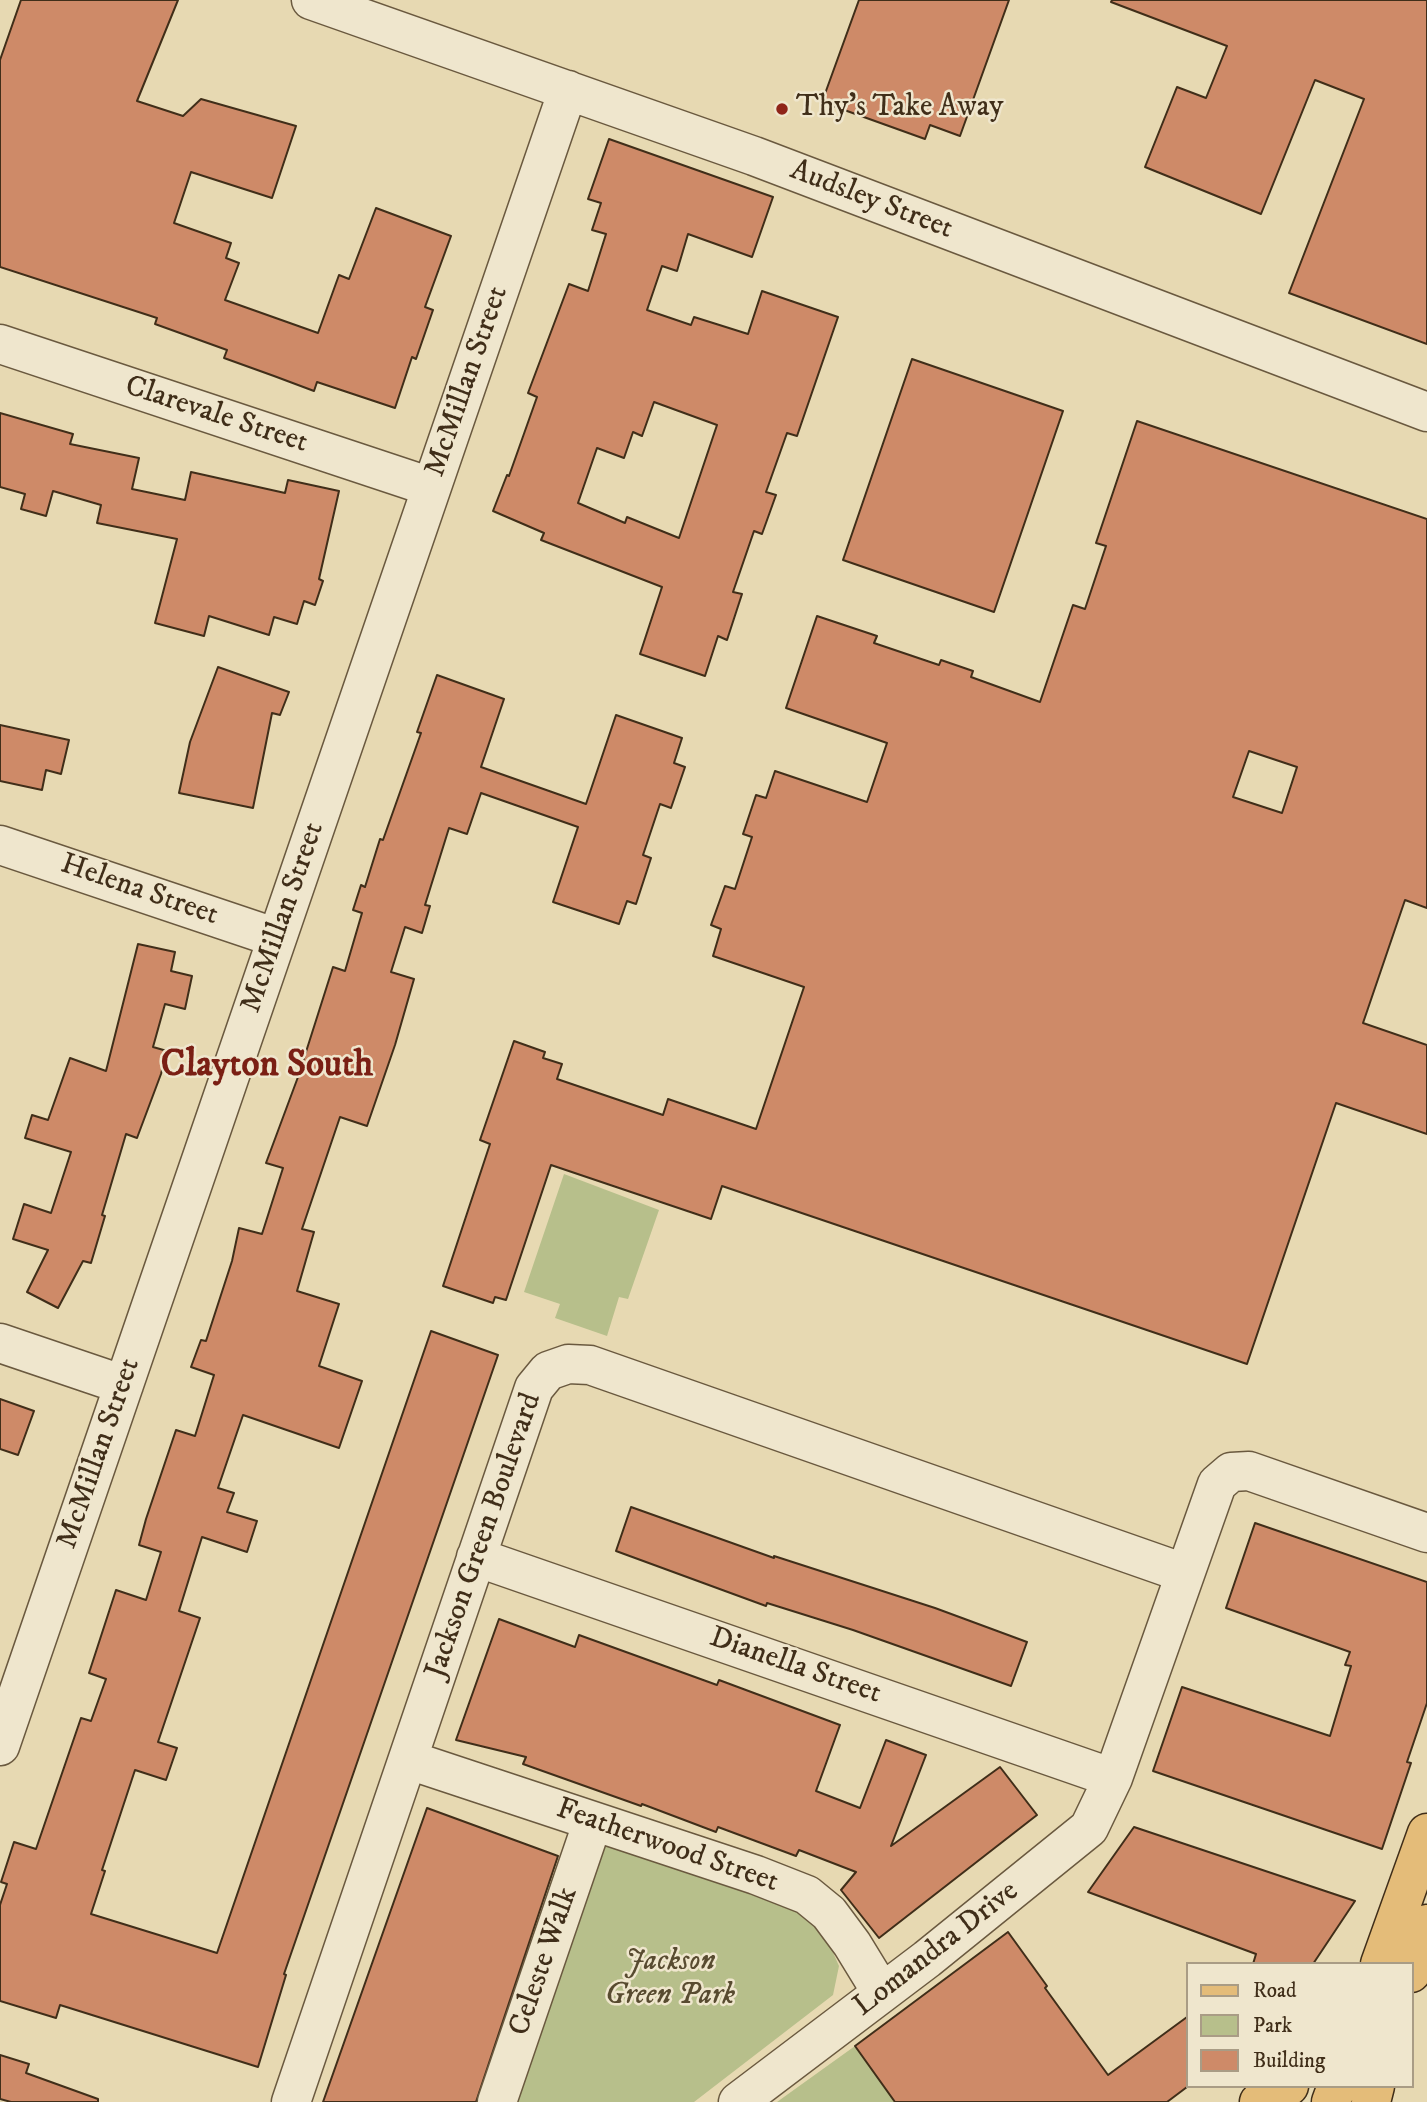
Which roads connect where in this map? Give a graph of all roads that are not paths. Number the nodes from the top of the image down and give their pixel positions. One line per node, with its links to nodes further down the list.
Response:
1 (311, 0): 2 (street, Audsley Street)
2 (568, 90): 4 (street, Audsley Street); 5 (street, McMillan Street)
3 (0, 344): 5 (street, Clarevale Street)
4 (1427, 412)
5 (431, 487): 7 (street, McMillan Street)
6 (0, 845): 7 (street, Helena Street)
7 (277, 938): 9 (street, McMillan Street)
8 (0, 1343): 9 (street)
9 (124, 1385): 13 (street, McMillan Street)
10 (1427, 1533): 12 (street, Lomandra Drive)
11 (476, 1557): 12 (street, Jackson Green Boulevard); 14 (street, Jackson Green Boulevard); 15 (street, Dianella Street)
12 (1184, 1573): 15 (street, Lomandra Drive)
13 (0, 1746)
14 (409, 1759): 16 (street, Featherwood Street); 26 (street, Jackson Green Boulevard)
15 (1114, 1778): 22 (street, Lomandra Drive)
16 (593, 1821): 22 (street, Featherwood Street); 27 (street, Celeste Walk)
17 (1427, 1833): 18 (main road)
18 (1411, 1924): 19 (main road); 20 (main road); 21 (main road)
19 (1366, 1962)
20 (1382, 1962)
21 (1411, 1962)
22 (882, 1993): 25 (street, Lomandra Drive)
23 (1257, 2088): 28 (main road)
24 (1281, 2088): 29 (main road)
25 (742, 2101)
26 (291, 2102)
27 (497, 2102)
28 (1244, 2102)
29 (1259, 2102)

